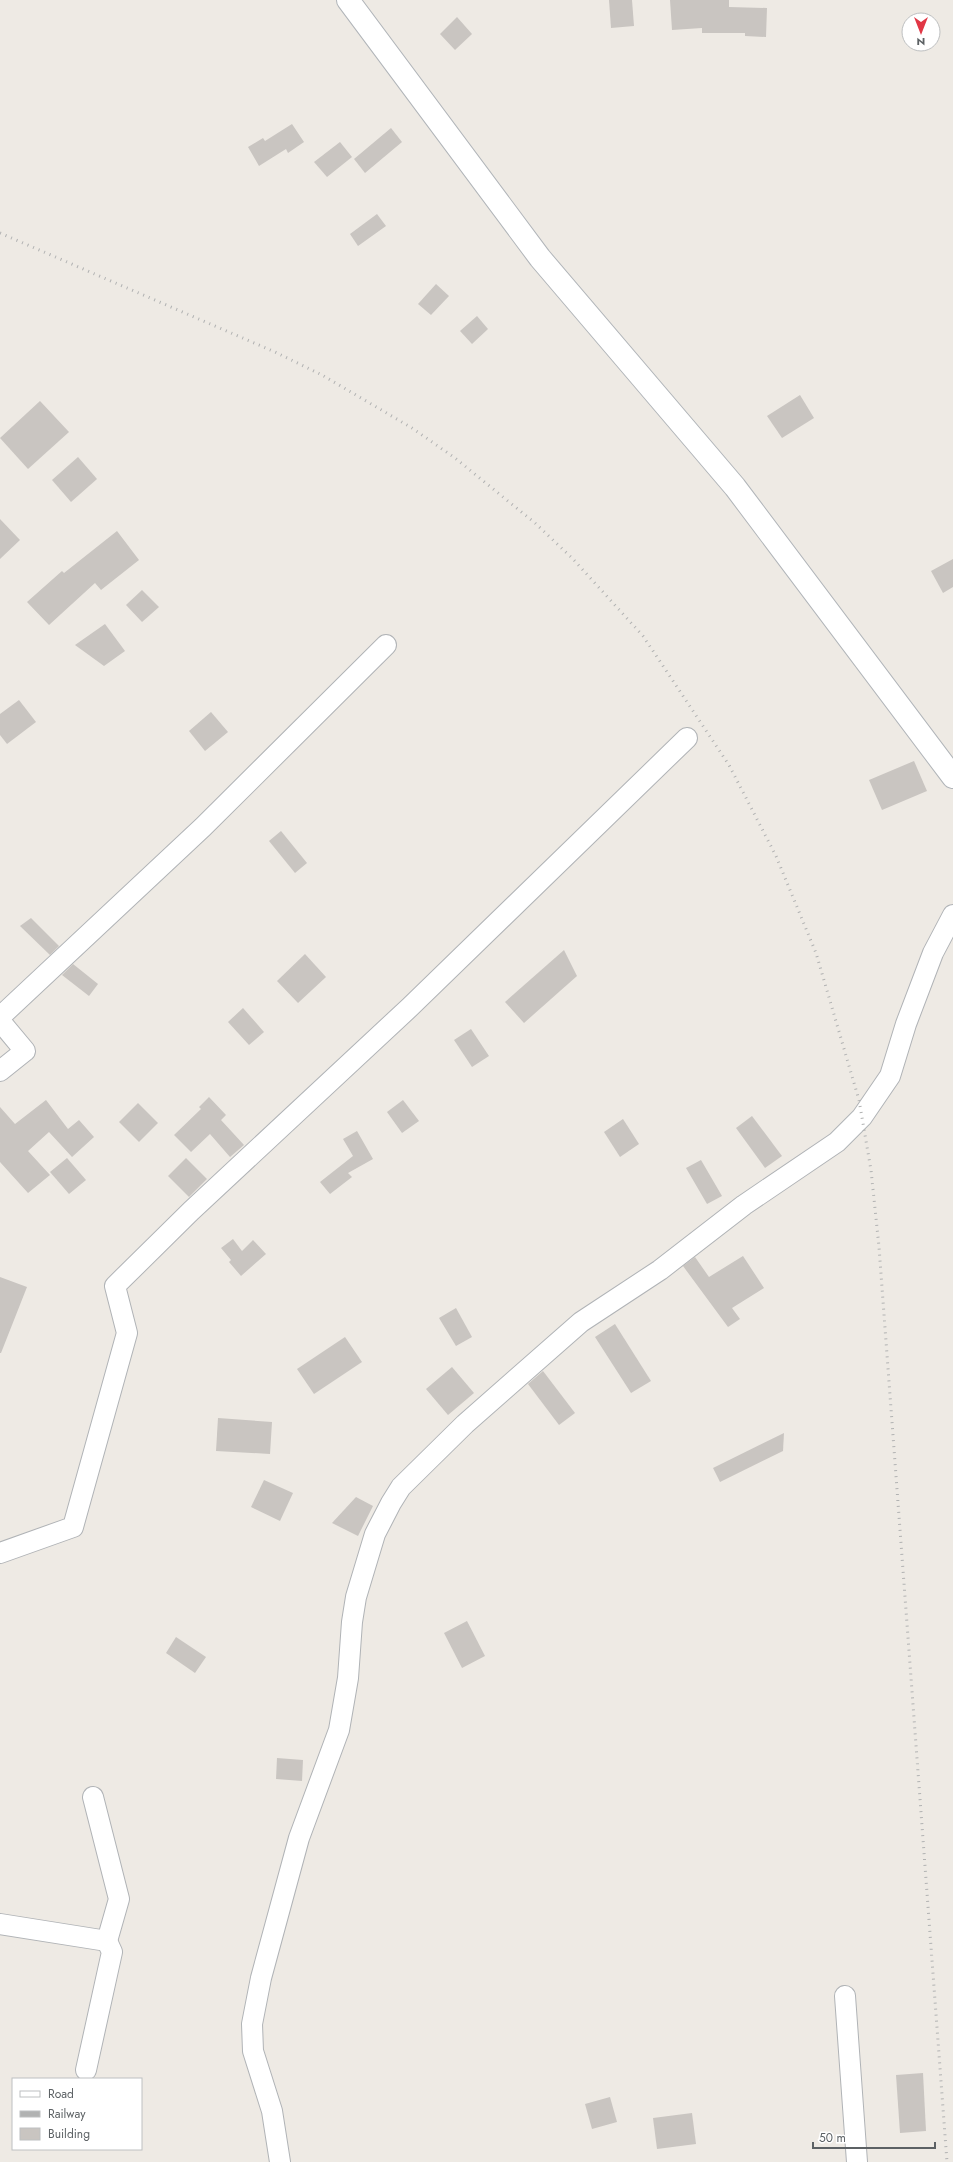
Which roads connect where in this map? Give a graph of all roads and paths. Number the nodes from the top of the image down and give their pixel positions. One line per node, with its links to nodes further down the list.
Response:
1 (356, 2): 4 (main road)
2 (386, 645): 6 (street)
3 (687, 738): 9 (street)
4 (953, 777)
5 (953, 914): 15 (street)
6 (0, 1017)
7 (0, 1021): 8 (street)
8 (0, 1071)
9 (0, 1553)
10 (93, 1797): 12 (street)
11 (0, 1924): 12 (street)
12 (107, 1941): 14 (street)
13 (845, 1996): 16 (street)
14 (86, 2070)
15 (280, 2162)
16 (857, 2162)

